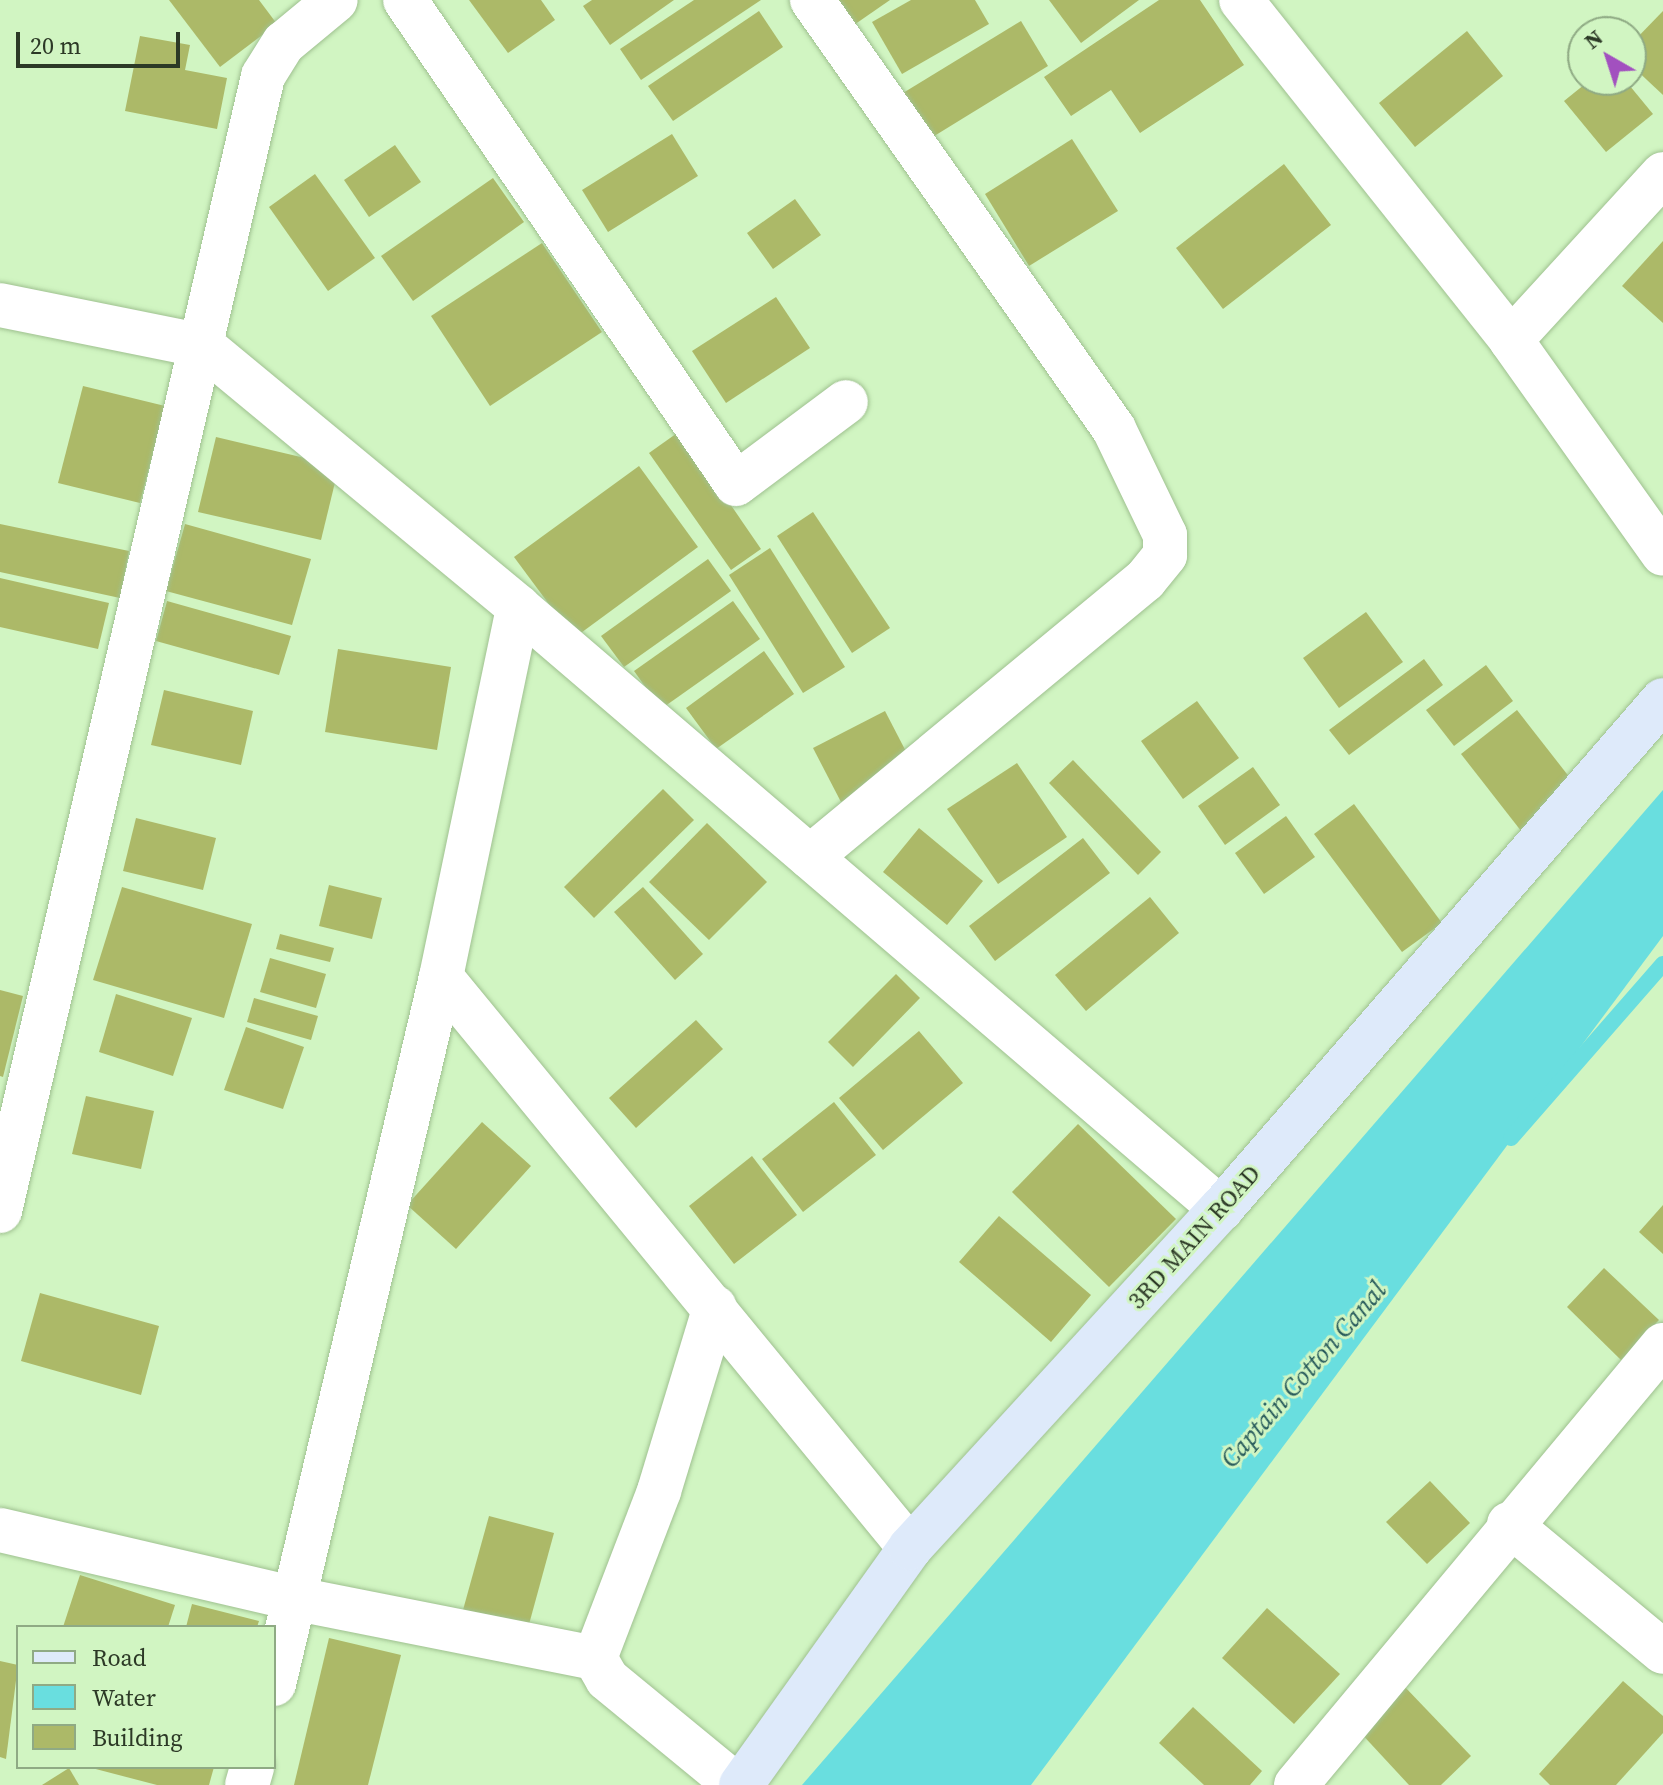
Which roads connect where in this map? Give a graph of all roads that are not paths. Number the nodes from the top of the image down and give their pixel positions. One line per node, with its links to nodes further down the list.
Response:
1 (336, 0): 8 (street)
2 (405, 0): 9 (street)
3 (812, 0): 13 (street)
4 (1241, 0): 7 (street)
5 (1663, 174): 7 (street)
6 (0, 305): 8 (street)
7 (1511, 340): 10 (street)
8 (203, 346): 11 (street); 16 (street)
9 (846, 402)
10 (1663, 554)
11 (518, 607): 13 (street); 14 (street)
12 (1663, 700): 15 (street, 3RD MAIN ROAD)
13 (810, 857): 15 (street)
14 (441, 977): 17 (street); 22 (street)
15 (1221, 1209): 21 (street, 3RD MAIN ROAD)
16 (0, 1211)
17 (715, 1307): 21 (street); 24 (street)
18 (1663, 1345): 19 (street)
19 (1509, 1524): 23 (street); 27 (street)
20 (0, 1530): 22 (street)
21 (910, 1548): 26 (street, 3RD MAIN ROAD)
22 (297, 1599): 24 (street); 25 (street)
23 (1663, 1652)
24 (595, 1658): 26 (street)
25 (276, 1677)
26 (738, 1785)
27 (1296, 1785)

